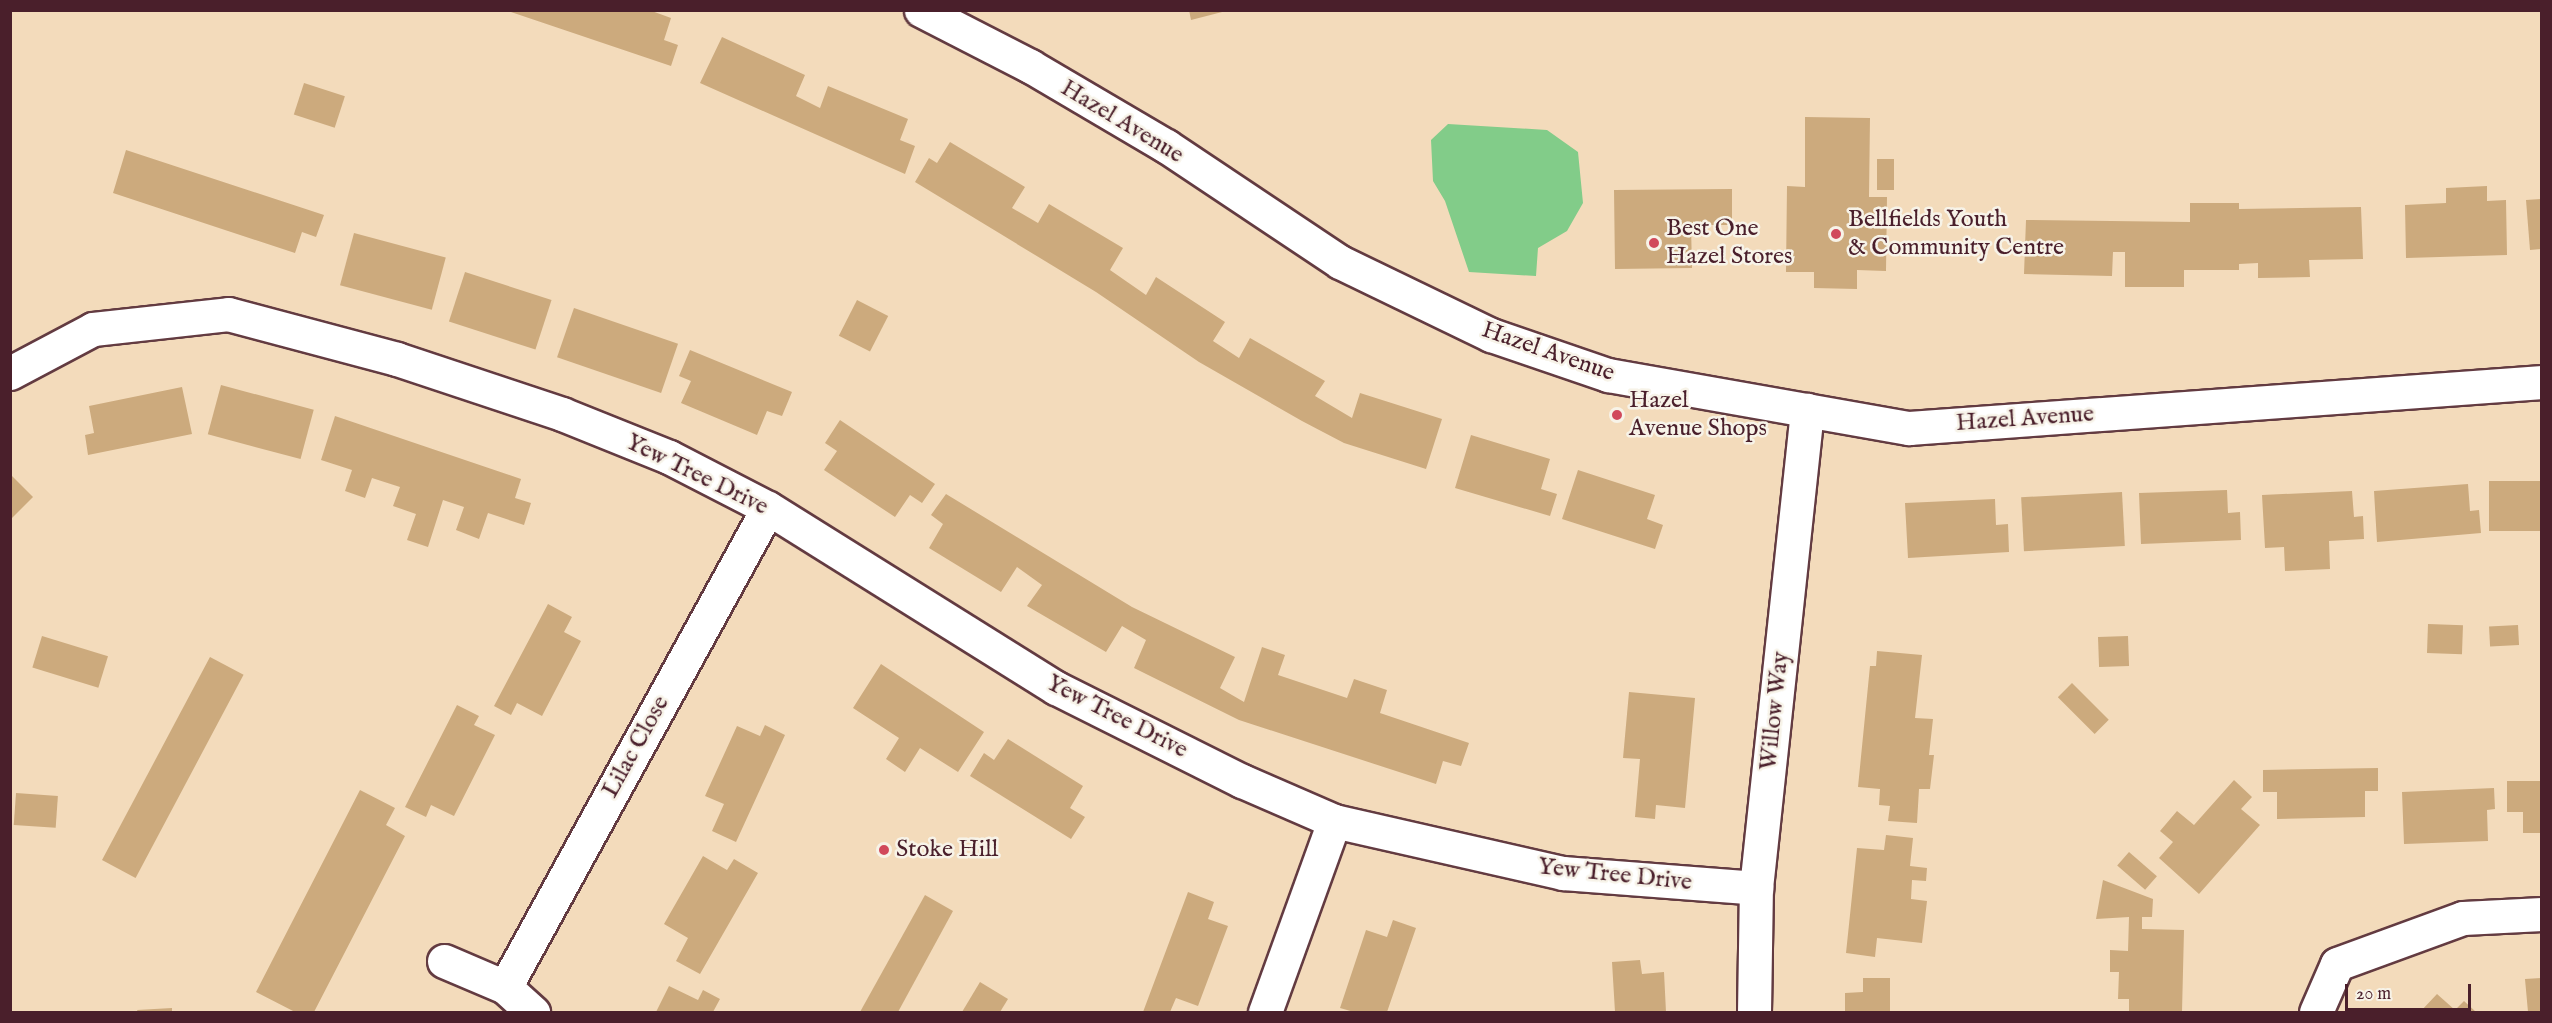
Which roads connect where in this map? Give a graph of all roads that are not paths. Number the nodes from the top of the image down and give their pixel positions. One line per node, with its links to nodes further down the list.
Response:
1 (921, 10): 4 (street, Hazel Avenue)
2 (10, 373): 5 (street, Yew Tree Drive)
3 (2541, 382): 4 (street, Hazel Avenue)
4 (1807, 410): 7 (street, Willow Way)
5 (768, 508): 6 (street, Yew Tree Drive); 10 (street, Lilac Close)
6 (1334, 821): 7 (street, Yew Tree Drive); 12 (street)
7 (1756, 888): 13 (street, Willow Way)
8 (2541, 914): 14 (street)
9 (444, 960): 10 (street)
10 (505, 987): 11 (street)
11 (533, 1012)
12 (1266, 1012)
13 (1754, 1012)
14 (2316, 1012)

